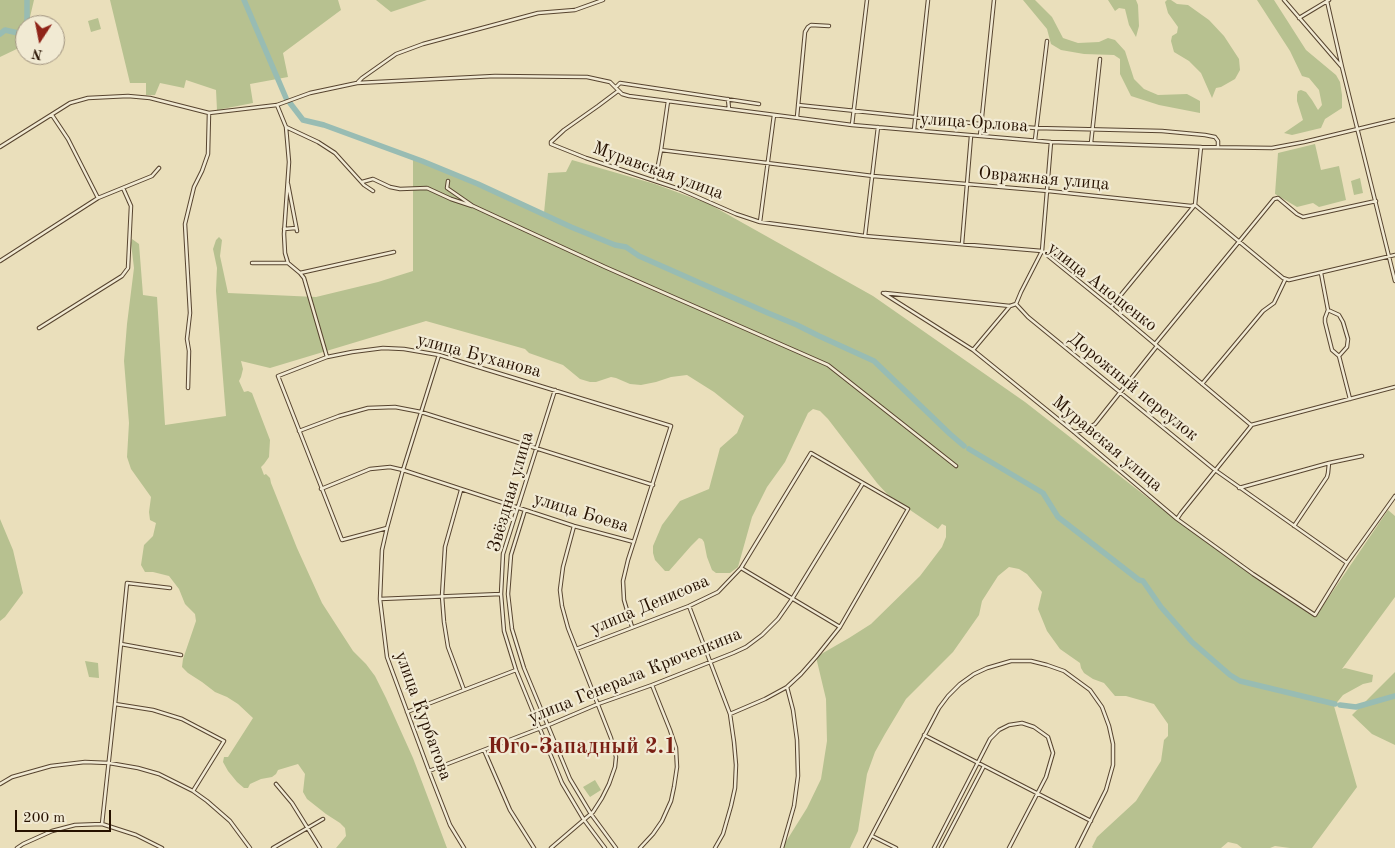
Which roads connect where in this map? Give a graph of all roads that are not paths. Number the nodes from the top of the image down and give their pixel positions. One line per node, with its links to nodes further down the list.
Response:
1 (603, 0): 12 (street)
2 (866, 0): 21 (street)
3 (928, 0): 26 (street)
4 (994, 0): 29 (street)
5 (1284, 0): 7 (street)
6 (1328, 1): 7 (street); 11 (street)
7 (1299, 18): 11 (street)
8 (829, 26): 19 (street)
9 (1047, 41): 32 (street)
10 (1100, 60): 35 (street)
11 (1342, 67): 33 (street)
12 (357, 83): 13 (street); 18 (street)
13 (616, 87): 14 (street); 15 (street)
14 (618, 91): 16 (street, улица Орлова); 50 (street, Муравская улица)
15 (728, 99): 17 (street); 20 (street)
16 (668, 101): 20 (street, улица Орлова); 44 (street)
17 (759, 104)
18 (277, 105): 22 (street); 31 (street)
19 (798, 105): 21 (street, улица Орлова); 25 (street)
20 (729, 109): 24 (street, улица Орлова)
21 (854, 112): 26 (street, улица Орлова); 28 (street)
22 (209, 113): 23 (street); 88 (street)
23 (52, 115): 42 (street); 56 (street)
24 (774, 115): 25 (street, улица Орлова); 45 (street)
25 (797, 117): 28 (street, улица Орлова)
26 (915, 117): 29 (street, улица Орлова); 34 (street)
27 (1395, 120): 33 (street, улица Орлова)
28 (852, 124): 30 (street, улица Орлова)
29 (981, 124): 32 (street, улица Орлова); 37 (street)
30 (878, 127): 34 (street, улица Орлова); 47 (street)
31 (286, 128): 48 (street); 51 (street)
32 (1036, 128): 35 (street, улица Орлова); 38 (street)
33 (1358, 129): 43 (street, улица Орлова); 57 (street)
34 (914, 130): 36 (street, улица Орлова)
35 (1092, 130): 40 (street); 43 (street, улица Орлова)
36 (971, 136): 37 (street, улица Орлова); 52 (street)
37 (980, 136): 38 (street, улица Орлова)
38 (1035, 140): 39 (street, улица Орлова)
39 (1051, 142): 40 (street, улица Орлова); 55 (street)
40 (1091, 143): 41 (street, улица Орлова)
41 (1201, 147): 43 (street, улица Орлова); 58 (street)
42 (0, 148)
43 (1218, 148)
44 (661, 150): 45 (street, Овражная улица); 50 (street)
45 (767, 163): 47 (street, Овражная улица); 60 (street)
46 (159, 168): 53 (street)
47 (873, 176): 52 (street, Овражная улица); 62 (street)
48 (288, 180): 61 (street); 61 (street)
49 (448, 181): 59 (street)
50 (655, 181): 60 (street, Муравская улица)
51 (362, 182): 54 (street); 59 (street)
52 (968, 185): 55 (street, Овражная улица); 64 (street)
53 (123, 188): 56 (street); 80 (street)
54 (373, 191)
55 (1048, 192): 58 (street, Овражная улица); 65 (street)
56 (98, 198): 69 (street)
57 (1376, 201): 63 (street); 68 (street)
58 (1195, 205): 63 (street); 78 (street)
59 (473, 206): 99 (street)
60 (760, 222): 62 (street, улица Анощенко)
61 (284, 229): 71 (street)
62 (865, 236): 64 (street, улица Анощенко)
63 (1239, 241): 74 (street); 81 (street)
64 (962, 244): 65 (street, улица Анощенко)
65 (1042, 251): 76 (street); 78 (street, улица Анощенко)
66 (394, 252): 72 (street)
67 (1395, 255): 68 (street)
68 (1389, 256): 73 (street); 75 (street)
69 (0, 262)
70 (252, 263): 71 (street)
71 (288, 263): 72 (street)
72 (300, 273): 85 (street)
73 (1321, 273): 74 (street); 79 (street)
74 (1285, 280): 86 (street)
75 (1395, 281)
76 (1016, 304): 77 (street); 90 (street, Дорожный переулок)
77 (1010, 306): 82 (street); 82 (street, Муравская улица)
78 (1111, 307): 81 (street, улица Анощенко)
79 (1328, 310): 84 (street); 84 (street)
80 (39, 328)
81 (1156, 345): 86 (street, улица Анощенко); 90 (street)
82 (973, 350): 95 (street, Муравская улица)
83 (439, 356): 85 (street, улица Буханова); 89 (street, улица Буханова); 92 (street, улица Курбатова)
84 (1339, 356): 91 (street)
85 (327, 357): 94 (street, улица Буханова)
86 (1202, 384): 93 (street, улица Анощенко)
87 (1395, 387): 91 (street)
88 (188, 388)
89 (555, 390): 96 (street, Звёздная улица); 103 (street, улица Буханова)
90 (1120, 392): 95 (street); 101 (street, Дорожный переулок)
91 (1350, 399): 93 (street)
92 (421, 412): 94 (street); 96 (street); 100 (street, улица Курбатова)
93 (1251, 425): 101 (street)
94 (299, 431): 105 (street)
95 (1074, 432): 110 (street, Муравская улица)
96 (536, 449): 103 (street); 108 (street, Звёздная улица)
97 (1362, 456): 98 (street)
98 (1329, 463): 104 (street); 112 (street)
99 (956, 466)
100 (403, 470): 105 (street, улица Боева); 106 (street, улица Боева); 113 (street, улица Курбатова)
101 (1215, 470): 104 (street, Дорожный переулок); 110 (street)
102 (863, 483): 116 (street, улица Денисова); 121 (street, улица Генерала Крюченкина); 124 (street)
103 (653, 485): 114 (street)
104 (1238, 488): 112 (street, Дорожный переулок)
105 (321, 489): 113 (street)
106 (462, 489): 108 (street, улица Боева); 119 (street)
107 (1395, 496): 115 (street)
108 (517, 507): 109 (street, улица Боева); 118 (street, Звёздная улица)
109 (525, 510): 111 (street, улица Боева); 137 (street, Звёздная улица)
110 (1177, 519): 115 (street, Муравская улица)
111 (574, 526): 114 (street, улица Боева); 126 (street)
112 (1294, 526): 115 (street, Дорожный переулок)
113 (386, 528): 120 (street, улица Курбатова)
114 (634, 542): 123 (street)
115 (1347, 564)
116 (741, 568): 121 (street); 122 (street, улица Денисова)
117 (170, 588): 125 (street)
118 (501, 594): 119 (street); 129 (street, Звёздная улица)
119 (442, 596): 120 (street); 132 (street)
120 (380, 599): 135 (street, улица Курбатова)
121 (792, 599): 124 (street); 128 (street, улица Генерала Крюченкина)
122 (688, 606): 123 (street, улица Денисова); 128 (street)
123 (632, 627): 126 (street, улица Денисова)
124 (840, 627): 131 (street)
125 (121, 644): 127 (street); 133 (street)
126 (576, 649): 134 (street)
127 (181, 655)
128 (710, 662): 130 (street, улица Генерала Крюченкина); 136 (street)
129 (516, 670): 132 (street); 138 (street, Звёздная улица)
130 (652, 685): 134 (street, улица Генерала Крюченкина); 166 (street)
131 (787, 687): 136 (street); 168 (street)
132 (464, 690): 135 (street)
133 (116, 704): 141 (street); 147 (street)
134 (598, 704): 137 (street, улица Генерала Крюченкина); 149 (street)
135 (407, 712): 144 (street, улица Курбатова)
136 (730, 714): 167 (street)
137 (547, 725): 138 (street, улица Генерала Крюченкина); 149 (street, Звёздная улица)
138 (539, 728): 140 (street, улица Генерала Крюченкина); 151 (street, Звёздная улица)
139 (924, 735): 142 (street); 152 (street); 155 (street)
140 (484, 749): 144 (street, улица Генерала Крюченкина); 162 (street)
141 (109, 763): 145 (street); 147 (street); 153 (street)
142 (979, 763): 143 (street); 148 (street); 171 (street)
143 (984, 766): 148 (street); 172 (street)
144 (429, 771): 161 (street, улица Курбатова)
145 (0, 784)
146 (276, 784): 154 (street)
147 (193, 791): 158 (street)
148 (1037, 794): 152 (street); 173 (street)
149 (591, 814): 151 (street); 165 (street, Звёздная улица)
150 (323, 819): 154 (street)
151 (584, 820): 163 (street); 164 (street, Звёздная улица)
152 (1091, 821): 174 (street)
153 (102, 824): 156 (street); 157 (street)
154 (308, 828): 159 (street); 160 (street)
155 (872, 836): 169 (street); 170 (street)
156 (17, 848)
157 (162, 848)
158 (250, 848)
159 (273, 848)
160 (320, 848)
161 (464, 848)
162 (534, 848)
163 (551, 848)
164 (605, 848)
165 (616, 848)
166 (640, 848)
167 (715, 848)
168 (782, 848)
169 (866, 848)
170 (896, 848)
171 (934, 848)
172 (941, 848)
173 (1009, 848)
174 (1077, 848)

